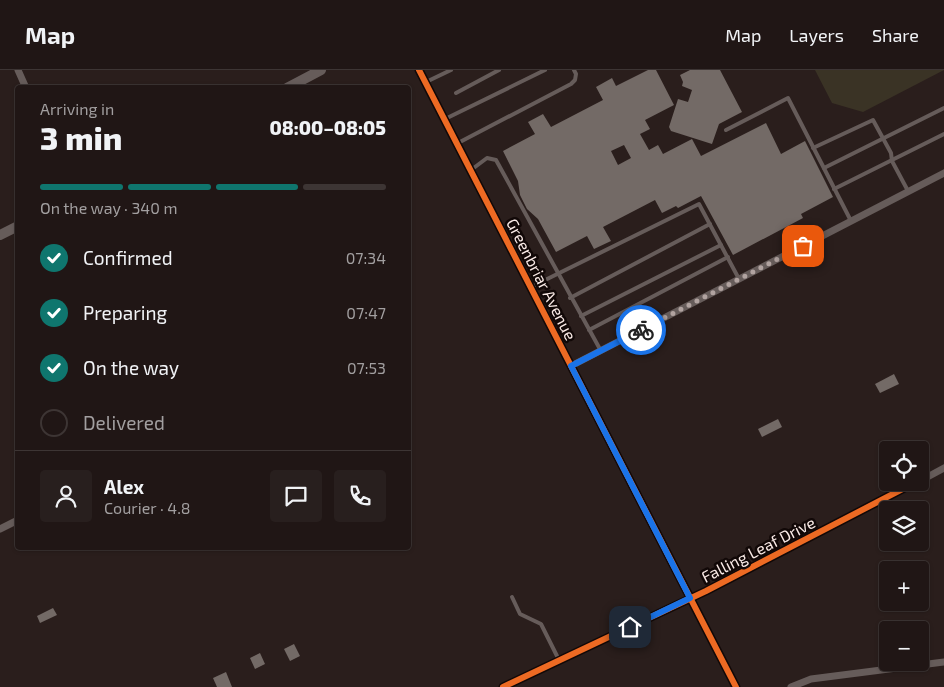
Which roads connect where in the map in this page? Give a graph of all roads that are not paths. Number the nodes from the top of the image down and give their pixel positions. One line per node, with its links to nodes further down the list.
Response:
1 (18, 70): 9 (street)
2 (321, 70): 10 (street)
3 (419, 70): 8 (street, Greenbriar Avenue)
4 (451, 70): 8 (lane)
5 (499, 70): 11 (lane)
6 (545, 70): 13 (lane)
7 (574, 70): 17 (lane)
8 (426, 82): 13 (street, Greenbriar Avenue)
9 (25, 85)
10 (293, 85)
11 (456, 93)
12 (944, 108): 16 (lane)
13 (445, 119): 17 (street, Greenbriar Avenue)
14 (726, 130): 18 (lane)
15 (944, 134): 19 (lane)
16 (884, 139): 18 (lane); 19 (lane); 20 (lane)
17 (458, 143): 21 (street, Greenbriar Avenue)
18 (813, 148): 20 (lane)
19 (892, 160): 23 (lane); 24 (lane)
20 (824, 168): 23 (lane)
21 (471, 170): 31 (lane); 33 (street, Greenbriar Avenue)
22 (944, 173): 24 (street)
23 (834, 189): 25 (lane)
24 (908, 191): 25 (street)
25 (851, 221): 32 (street)
26 (710, 224): 29 (lane); 31 (lane); 34 (lane)
27 (15, 228): 28 (street)
28 (0, 235)
29 (721, 245): 30 (lane); 35 (lane)
30 (728, 257): 32 (lane); 36 (lane)
31 (557, 274): 33 (lane); 34 (lane)
32 (739, 279): 37 (street)
33 (531, 287): 38 (street, Greenbriar Avenue)
34 (570, 298): 35 (lane)
35 (581, 316): 36 (lane)
36 (589, 330): 37 (lane)
37 (601, 351): 38 (street)
38 (571, 366): 45 (street, Greenbriar Avenue)
39 (944, 468): 40 (street)
40 (929, 476)
41 (898, 491): 45 (street, Falling Leaf Drive)
42 (15, 522): 43 (street)
43 (0, 529)
44 (512, 597): 46 (lane)
45 (690, 598): 46 (street, Falling Leaf Drive); 49 (street, Greenbriar Avenue)
46 (559, 660): 48 (street, Falling Leaf Drive)
47 (944, 662): 50 (street)
48 (503, 687)
49 (736, 687)
50 (791, 687)

